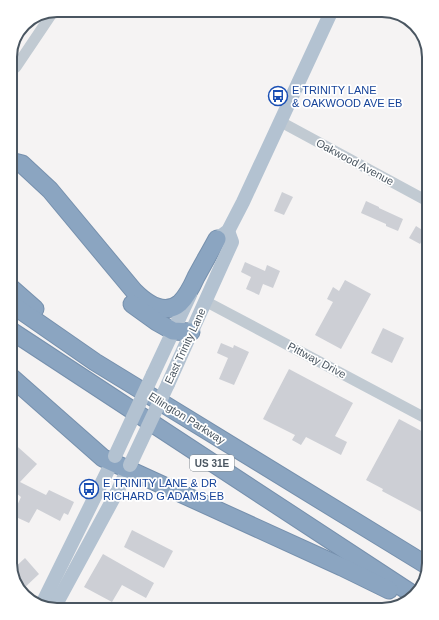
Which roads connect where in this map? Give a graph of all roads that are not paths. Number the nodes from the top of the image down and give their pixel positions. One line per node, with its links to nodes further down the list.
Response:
1 (329, 17): 4 (main road, East Trinity Lane)
2 (49, 18): 3 (street)
3 (17, 66)
4 (281, 122): 7 (street, Oakwood Avenue); 8 (main road, East Trinity Lane)
5 (17, 163): 12 (highway)
6 (17, 174): 13 (highway)
7 (422, 198)
8 (222, 235): 10 (main road, East Trinity Lane); 12 (highway); 13 (main road, East Trinity Lane)
9 (17, 293): 16 (highway)
10 (206, 301): 14 (main road, East Trinity Lane); 18 (street, Pittway Drive)
11 (17, 308): 16 (highway, Ellington Parkway / US 31E)
12 (160, 308): 13 (highway)
13 (176, 326): 14 (highway); 19 (main road, East Trinity Lane, bridge)
14 (191, 332): 20 (main road, East Trinity Lane, bridge)
15 (17, 335): 22 (highway, Ellington Parkway / US 31E)
16 (95, 362): 21 (highway, Ellington Parkway / US 31E)
17 (17, 382): 19 (highway)
18 (422, 416)
19 (114, 459): 20 (highway); 24 (main road, East Trinity Lane)
20 (129, 467): 23 (highway); 25 (main road, East Trinity Lane)
21 (422, 562)
22 (409, 592)
23 (403, 597)
24 (44, 601)
25 (57, 603)

